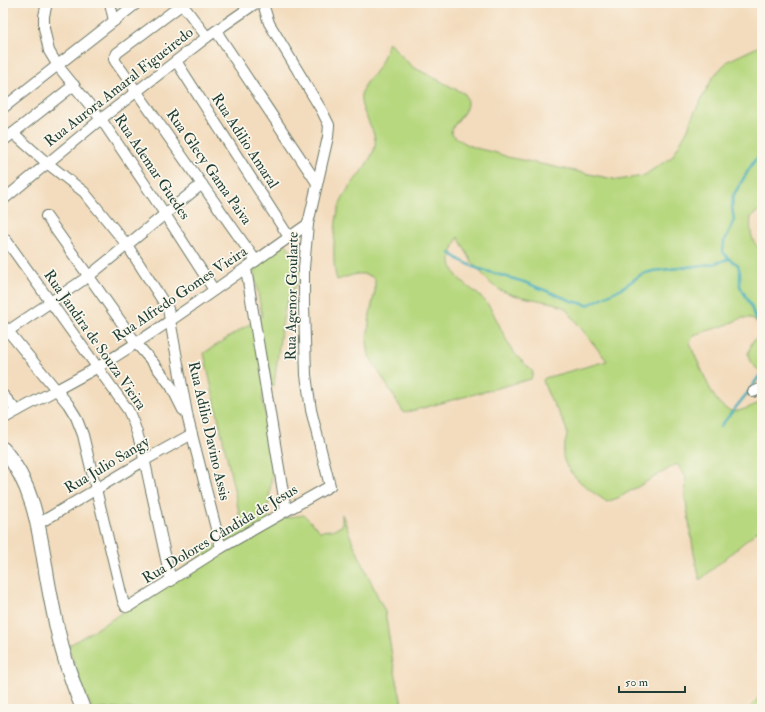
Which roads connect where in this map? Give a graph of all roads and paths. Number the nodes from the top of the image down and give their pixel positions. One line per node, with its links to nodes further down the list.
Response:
1 (47, 3): 12 (street, Rua Ademar Guedes)
2 (110, 3): 8 (street)
3 (137, 3): 8 (street)
4 (256, 3): 7 (street, Rua Aurora Amaral Figueiredo)
5 (265, 3): 20 (street, Rua Agenor Goularte)
6 (184, 4): 10 (street); 14 (street, Rua Glecy Gama Paiva)
7 (245, 6): 9 (street, Rua Aurora Amaral Figueiredo)
8 (114, 21): 12 (street)
9 (216, 30): 10 (street, Rua Aurora Amaral Figueiredo); 20 (street)
10 (207, 37): 11 (street, Rua Aurora Amaral Figueiredo)
11 (176, 61): 14 (street, Rua Aurora Amaral Figueiredo); 26 (street, Rua Adilio Amaral)
12 (58, 66): 13 (street, Rua Ademar Guedes); 15 (street)
13 (74, 85): 16 (street, Rua Ademar Guedes); 17 (street)
14 (136, 91): 16 (street, Rua Aurora Amaral Figueiredo); 21 (street, Rua Glecy Gama Paiva)
15 (3, 108)
16 (101, 118): 19 (street, Rua Aurora Amaral Figueiredo); 23 (street, Rua Ademar Guedes)
17 (13, 133): 18 (street); 19 (street, Rua Adilio Davino Assis)
18 (3, 142)
19 (47, 163): 22 (street, Rua Aurora Amaral Figueiredo); 28 (street, Rua Adilio Davino Assis)
20 (317, 183): 25 (street, Rua Agenor Goularte)
21 (202, 184): 23 (street); 29 (street, Rua Glecy Gama Paiva)
22 (3, 200)
23 (165, 214): 28 (street); 32 (street, Rua Ademar Guedes)
24 (46, 216): 31 (street)
25 (308, 224): 26 (street, Rua Alfredo Gomes Vieira); 46 (street, Rua Agenor Goularte)
26 (289, 237): 29 (street, Rua Alfredo Gomes Vieira)
27 (6, 240): 33 (street, Rua Jandira de Souza Vieira)
28 (127, 244): 31 (street); 34 (street, Rua Adilio Davino Assis)
29 (256, 261): 30 (street, Rua Alfredo Gomes Vieira)
30 (246, 269): 32 (street, Rua Alfredo Gomes Vieira); 48 (street)
31 (88, 276): 33 (street); 36 (street)
32 (214, 290): 34 (street, Rua Alfredo Gomes Vieira)
33 (51, 301): 35 (street); 37 (street, Rua Jandira de Souza Vieira)
34 (170, 320): 36 (street, Rua Alfredo Gomes Vieira); 41 (street, Rua Adilio Davino Assis)
35 (5, 328): 38 (street)
36 (136, 343): 37 (street, Rua Alfredo Gomes Vieira); 41 (street)
37 (98, 367): 38 (street, Rua Alfredo Gomes Vieira); 45 (street, Rua Jandira de Souza Vieira)
38 (57, 390): 40 (street, Rua Alfredo Gomes Vieira); 47 (street)
39 (3, 395): 40 (street)
40 (17, 411): 42 (street, Rua Alfredo Gomes Vieira)
41 (188, 419): 43 (street, Rua Adilio Davino Assis)
42 (3, 420)
43 (192, 434): 45 (street, Rua Julio Sangy); 50 (street, Rua Adilio Davino Assis)
44 (3, 449): 49 (main road)
45 (145, 460): 47 (street, Rua Julio Sangy); 51 (street, Rua Jandira de Souza Vieira)
46 (330, 486): 48 (street, Rua Dolores Cândida de Jesus)
47 (96, 489): 49 (street, Rua Julio Sangy); 51 (street, Rua Dolores Cândida de Jesus)
48 (286, 510): 50 (street, Rua Dolores Cândida de Jesus)
49 (38, 524): 52 (main road)
50 (221, 548): 51 (street, Rua Dolores Cândida de Jesus)
51 (171, 581)
52 (83, 709)

